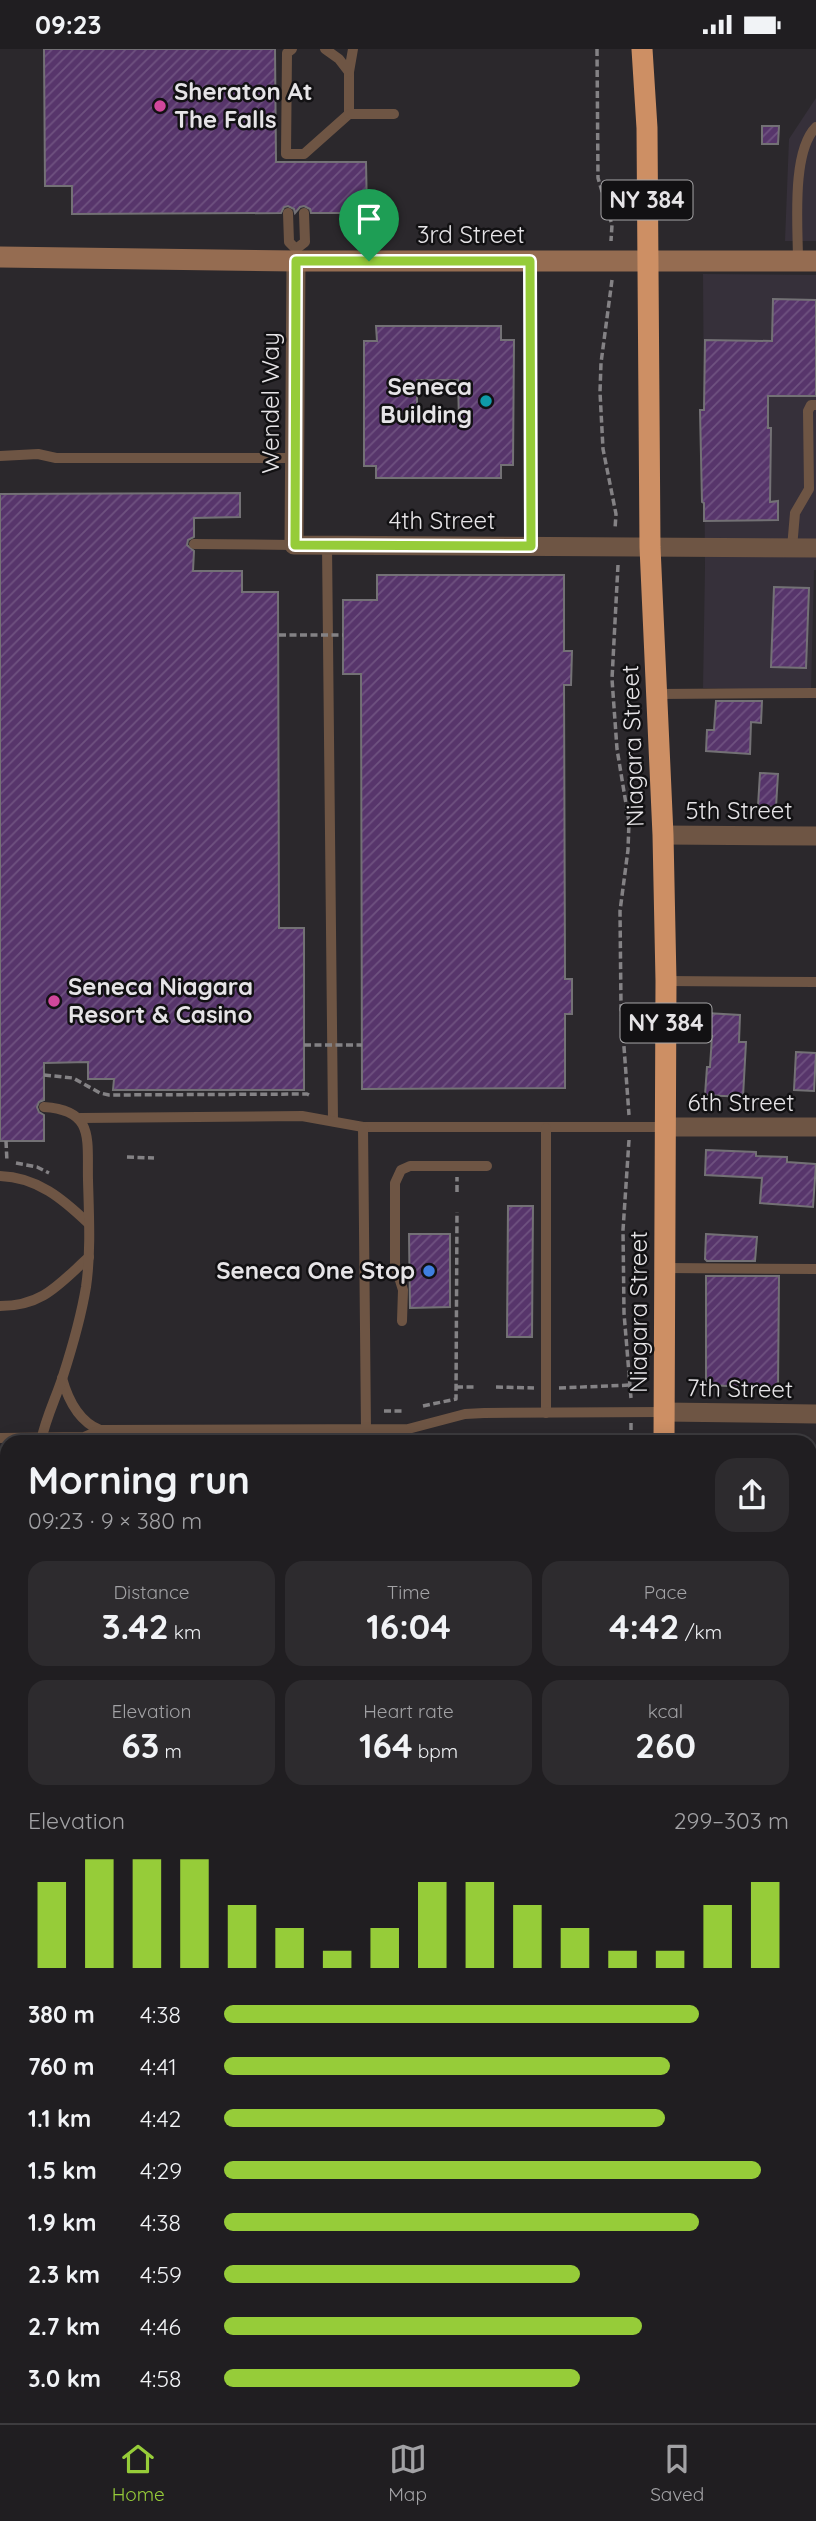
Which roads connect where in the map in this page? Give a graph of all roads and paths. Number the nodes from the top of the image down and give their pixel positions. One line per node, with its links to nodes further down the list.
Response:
1 (292, 49): 7 (lane)
2 (325, 49): 6 (lane)
3 (354, 49): 6 (lane)
4 (597, 49): 12 (path)
5 (642, 49): 16 (highway, Niagara Street / NY 384)
6 (349, 72): 7 (lane)
7 (349, 114): 8 (lane)
8 (394, 114)
9 (816, 127): 17 (lane)
10 (288, 213): 13 (lane)
11 (304, 213): 13 (lane)
12 (611, 238)
13 (296, 255): 14 (street, 3rd Street); 15 (street, 3rd Street); 21 (street, Wendel Way)
14 (0, 257)
15 (530, 261): 16 (street, 3rd Street); 26 (lane)
16 (647, 261): 17 (street, 3rd Street); 27 (highway, Niagara Street / NY 384)
17 (807, 261)
18 (612, 283): 22 (path)
19 (816, 405): 28 (lane)
20 (0, 456): 21 (lane)
21 (295, 457): 24 (street, Wendel Way)
22 (615, 525)
23 (194, 544): 24 (lane, 4th Street)
24 (295, 545): 25 (street, 4th Street)
25 (327, 545): 26 (street, 4th Street); 48 (lane)
26 (531, 546): 27 (street, 4th Street)
27 (650, 547): 28 (street, 4th Street); 34 (highway, Niagara Street / NY 384)
28 (792, 548): 29 (street, 4th Street)
29 (816, 548)
30 (618, 563): 46 (path)
31 (279, 635): 32 (path, bridge)
32 (343, 635)
33 (816, 693): 34 (lane)
34 (657, 694): 35 (highway, Niagara Street / NY 384)
35 (663, 835): 36 (street, 5th Street); 37 (highway, Niagara Street / NY 384)
36 (816, 836)
37 (666, 981): 38 (lane); 50 (highway, Niagara Street / NY 384)
38 (816, 982)
39 (304, 1045): 40 (path, bridge)
40 (362, 1045)
41 (44, 1075): 42 (path)
42 (127, 1095): 43 (path); 45 (path)
43 (311, 1096)
44 (44, 1107): 47 (lane)
45 (127, 1107)
46 (629, 1107)
47 (80, 1118): 48 (lane); 61 (lane)
48 (333, 1121): 49 (lane)
49 (363, 1127): 51 (lane); 83 (lane)
50 (667, 1127): 51 (lane); 52 (street, 6th Street); 63 (highway, Niagara Street / NY 384)
51 (546, 1128): 79 (lane)
52 (816, 1128)
53 (6, 1141): 57 (path)
54 (629, 1150): 68 (path)
55 (127, 1157): 56 (path)
56 (154, 1158)
57 (6, 1162)
58 (487, 1166): 66 (lane)
59 (0, 1176): 61 (lane)
60 (457, 1212): 69 (path)
61 (89, 1224): 62 (lane)
62 (89, 1257): 65 (lane); 67 (lane)
63 (666, 1268): 64 (lane); 78 (highway, Niagara Street / NY 384)
64 (816, 1269)
65 (0, 1306)
66 (402, 1321)
67 (62, 1378): 82 (lane); 84 (lane)
68 (631, 1385): 73 (path); 74 (path)
69 (456, 1387): 70 (path); 75 (path)
70 (475, 1387)
71 (496, 1387): 72 (path)
72 (536, 1388)
73 (559, 1388)
74 (631, 1396)
75 (424, 1406)
76 (384, 1411): 77 (path)
77 (404, 1411)
78 (664, 1412): 79 (lane); 80 (street, 7th Street); 87 (highway, Niagara Street / NY 384)
79 (546, 1413): 83 (lane)
80 (816, 1414)
81 (631, 1429): 86 (path)
82 (100, 1430): 83 (lane); 85 (lane)
83 (366, 1430)
84 (42, 1435)
85 (89, 1435)
86 (631, 1435)
87 (664, 1435)

